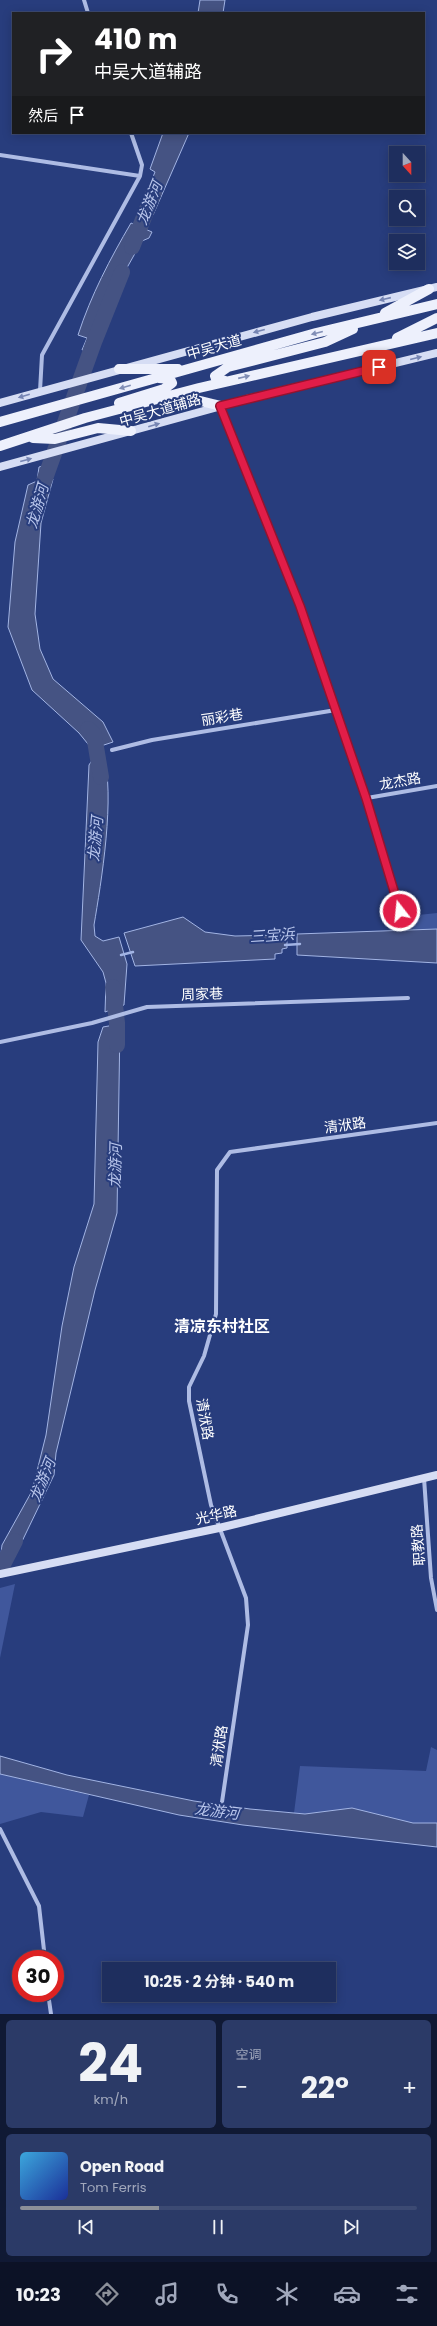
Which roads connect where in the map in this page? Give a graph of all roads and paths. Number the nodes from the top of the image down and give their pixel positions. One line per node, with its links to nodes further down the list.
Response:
1 (84, 0): 2 (street)
2 (88, 12)
3 (131, 134): 5 (street)
4 (0, 155): 5 (street)
5 (140, 176): 17 (street)
6 (433, 288): 9 (main road); 13 (main road, one-way to 13)
7 (437, 304): 9 (main road, 中吴大道)
8 (437, 318): 11 (main road)
9 (372, 320): 14 (main road, 中吴大道, one-way to 14); 16 (main road)
10 (437, 333): 11 (main road)
11 (380, 346): 16 (main road, one-way to 11)
12 (437, 353): 20 (main road, 中吴大道辅路, one-way to 12)
13 (119, 369): 14 (main road); 17 (main road)
14 (190, 369): 15 (main road, 中吴大道)
15 (159, 378): 21 (main road); 22 (main road, 中吴大道, one-way to 22)
16 (227, 381): 18 (main road)
17 (40, 392): 19 (main road, one-way to 19)
18 (174, 394): 20 (main road); 21 (main road)
19 (0, 403)
20 (220, 406): 23 (main road, 中吴大道辅路, one-way to 20); 27 (street)
21 (85, 418): 24 (main road)
22 (0, 422)
23 (132, 431): 24 (main road); 26 (main road, 中吴大道辅路, one-way to 23)
24 (29, 438): 25 (main road)
25 (0, 446)
26 (0, 467)
27 (336, 710): 28 (street, 丽彩巷); 30 (street)
28 (112, 750)
29 (437, 786): 30 (street, 龙杰路)
30 (366, 798): 31 (street)
31 (400, 911)
32 (408, 998): 33 (street, 周家巷)
33 (0, 1042)
34 (437, 1122): 37 (street, 清洑路)
35 (437, 1475): 36 (main road, 光华路)
36 (424, 1478): 37 (main road, 光华路); 39 (street, 职教路)
37 (219, 1528): 38 (main road, 光华路); 40 (street, 清洑路)
38 (0, 1574)
39 (437, 1610)
40 (222, 1802)
41 (0, 1830): 42 (street)
42 (44, 1950)
43 (49, 2002): 44 (street)
44 (51, 2014)

